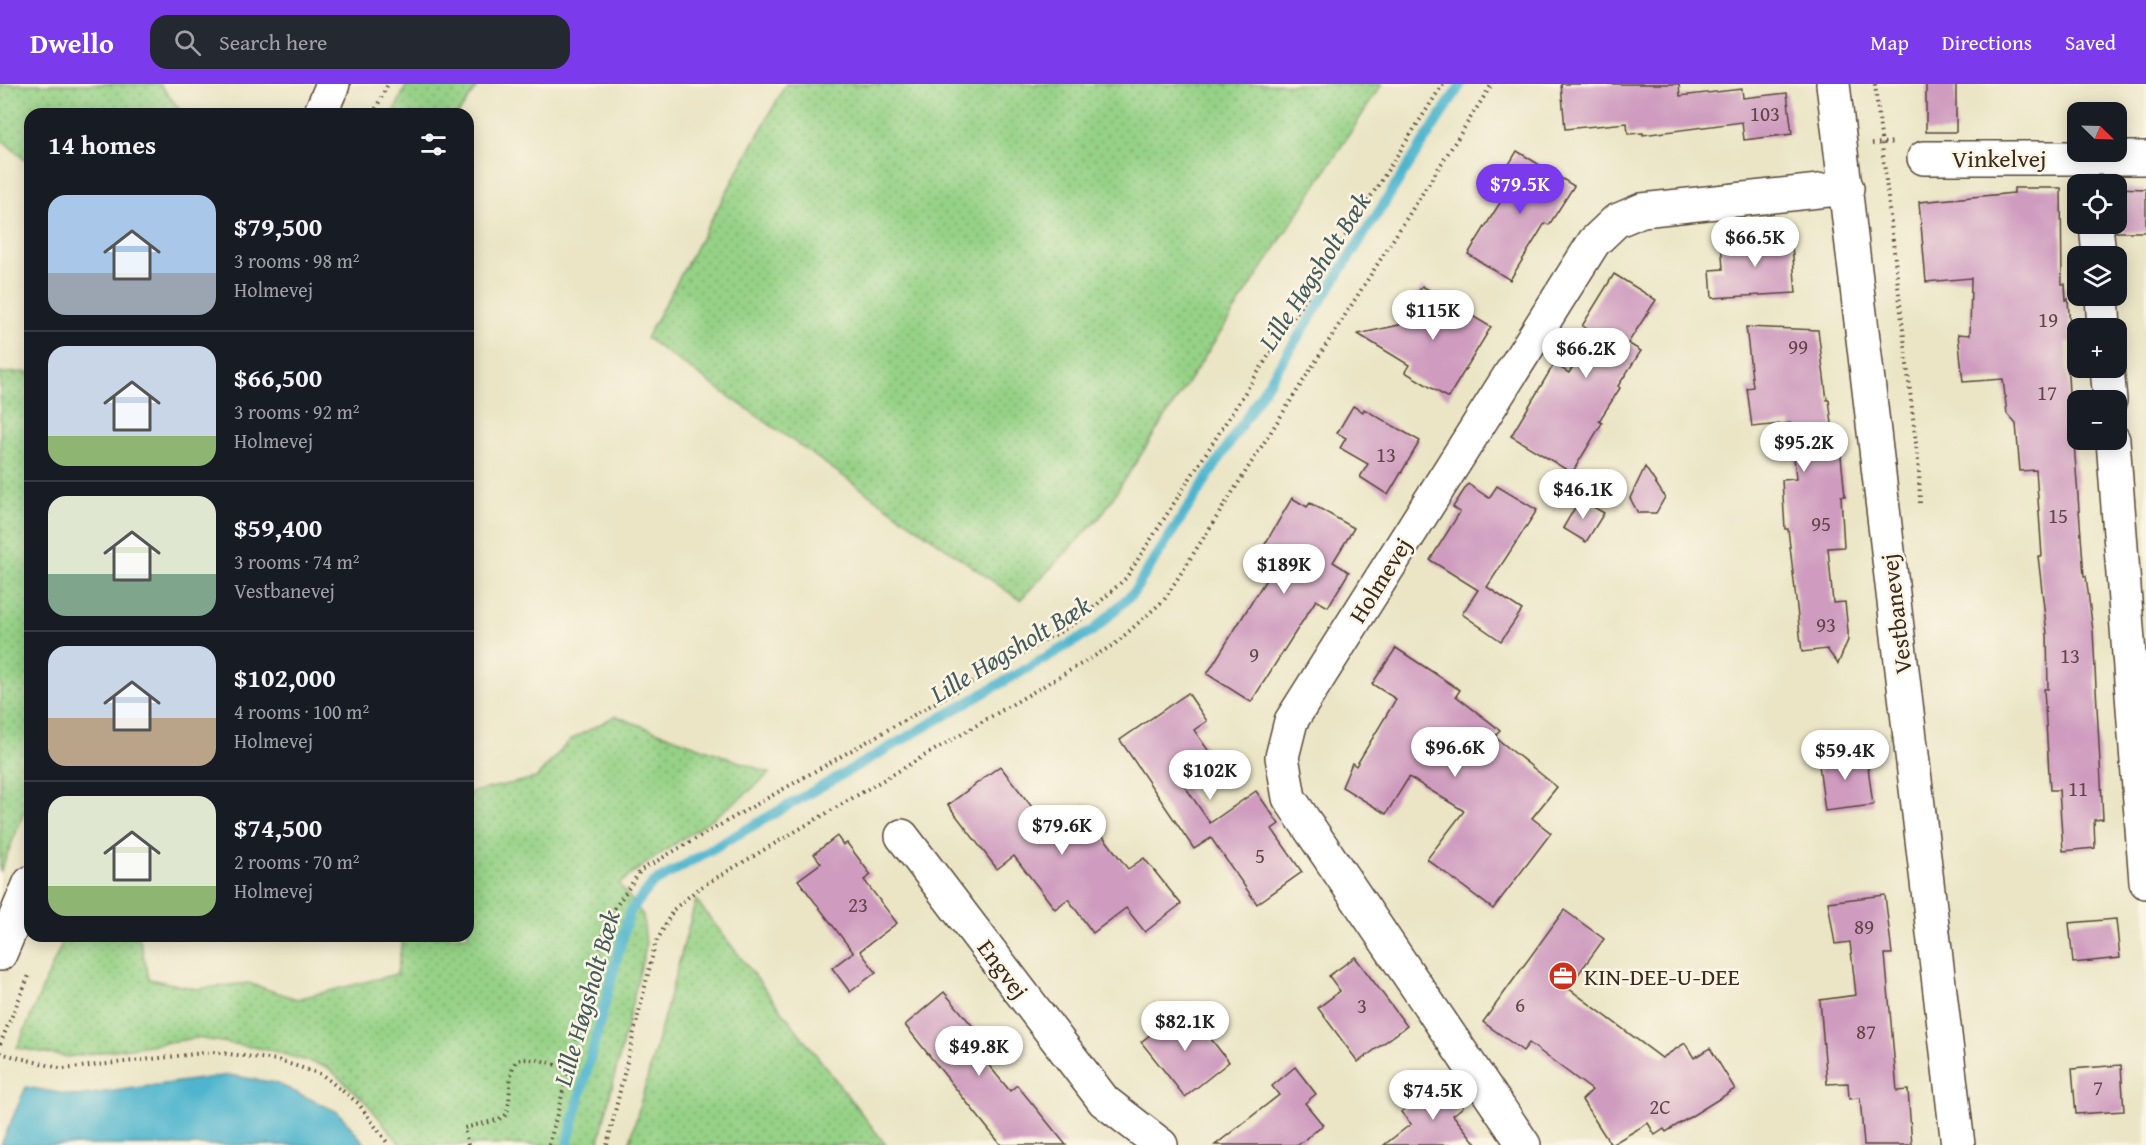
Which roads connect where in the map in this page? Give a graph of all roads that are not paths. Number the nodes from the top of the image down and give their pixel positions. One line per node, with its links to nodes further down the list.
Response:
1 (333, 84): 3 (street)
2 (1833, 84): 7 (street, Vestbanevej)
3 (323, 108)
4 (1924, 158): 6 (street, Vinkelvej)
5 (2146, 158): 6 (street, Vinkelvej)
6 (2092, 171)
7 (1846, 188): 14 (street, Holmevej); 15 (street, Vestbanevej)
8 (2114, 450): 10 (street)
9 (902, 836): 13 (street, Engvej)
10 (2146, 882)
11 (24, 897): 12 (street)
12 (0, 954)
13 (1161, 1145)
14 (1524, 1145)
15 (1958, 1145)

